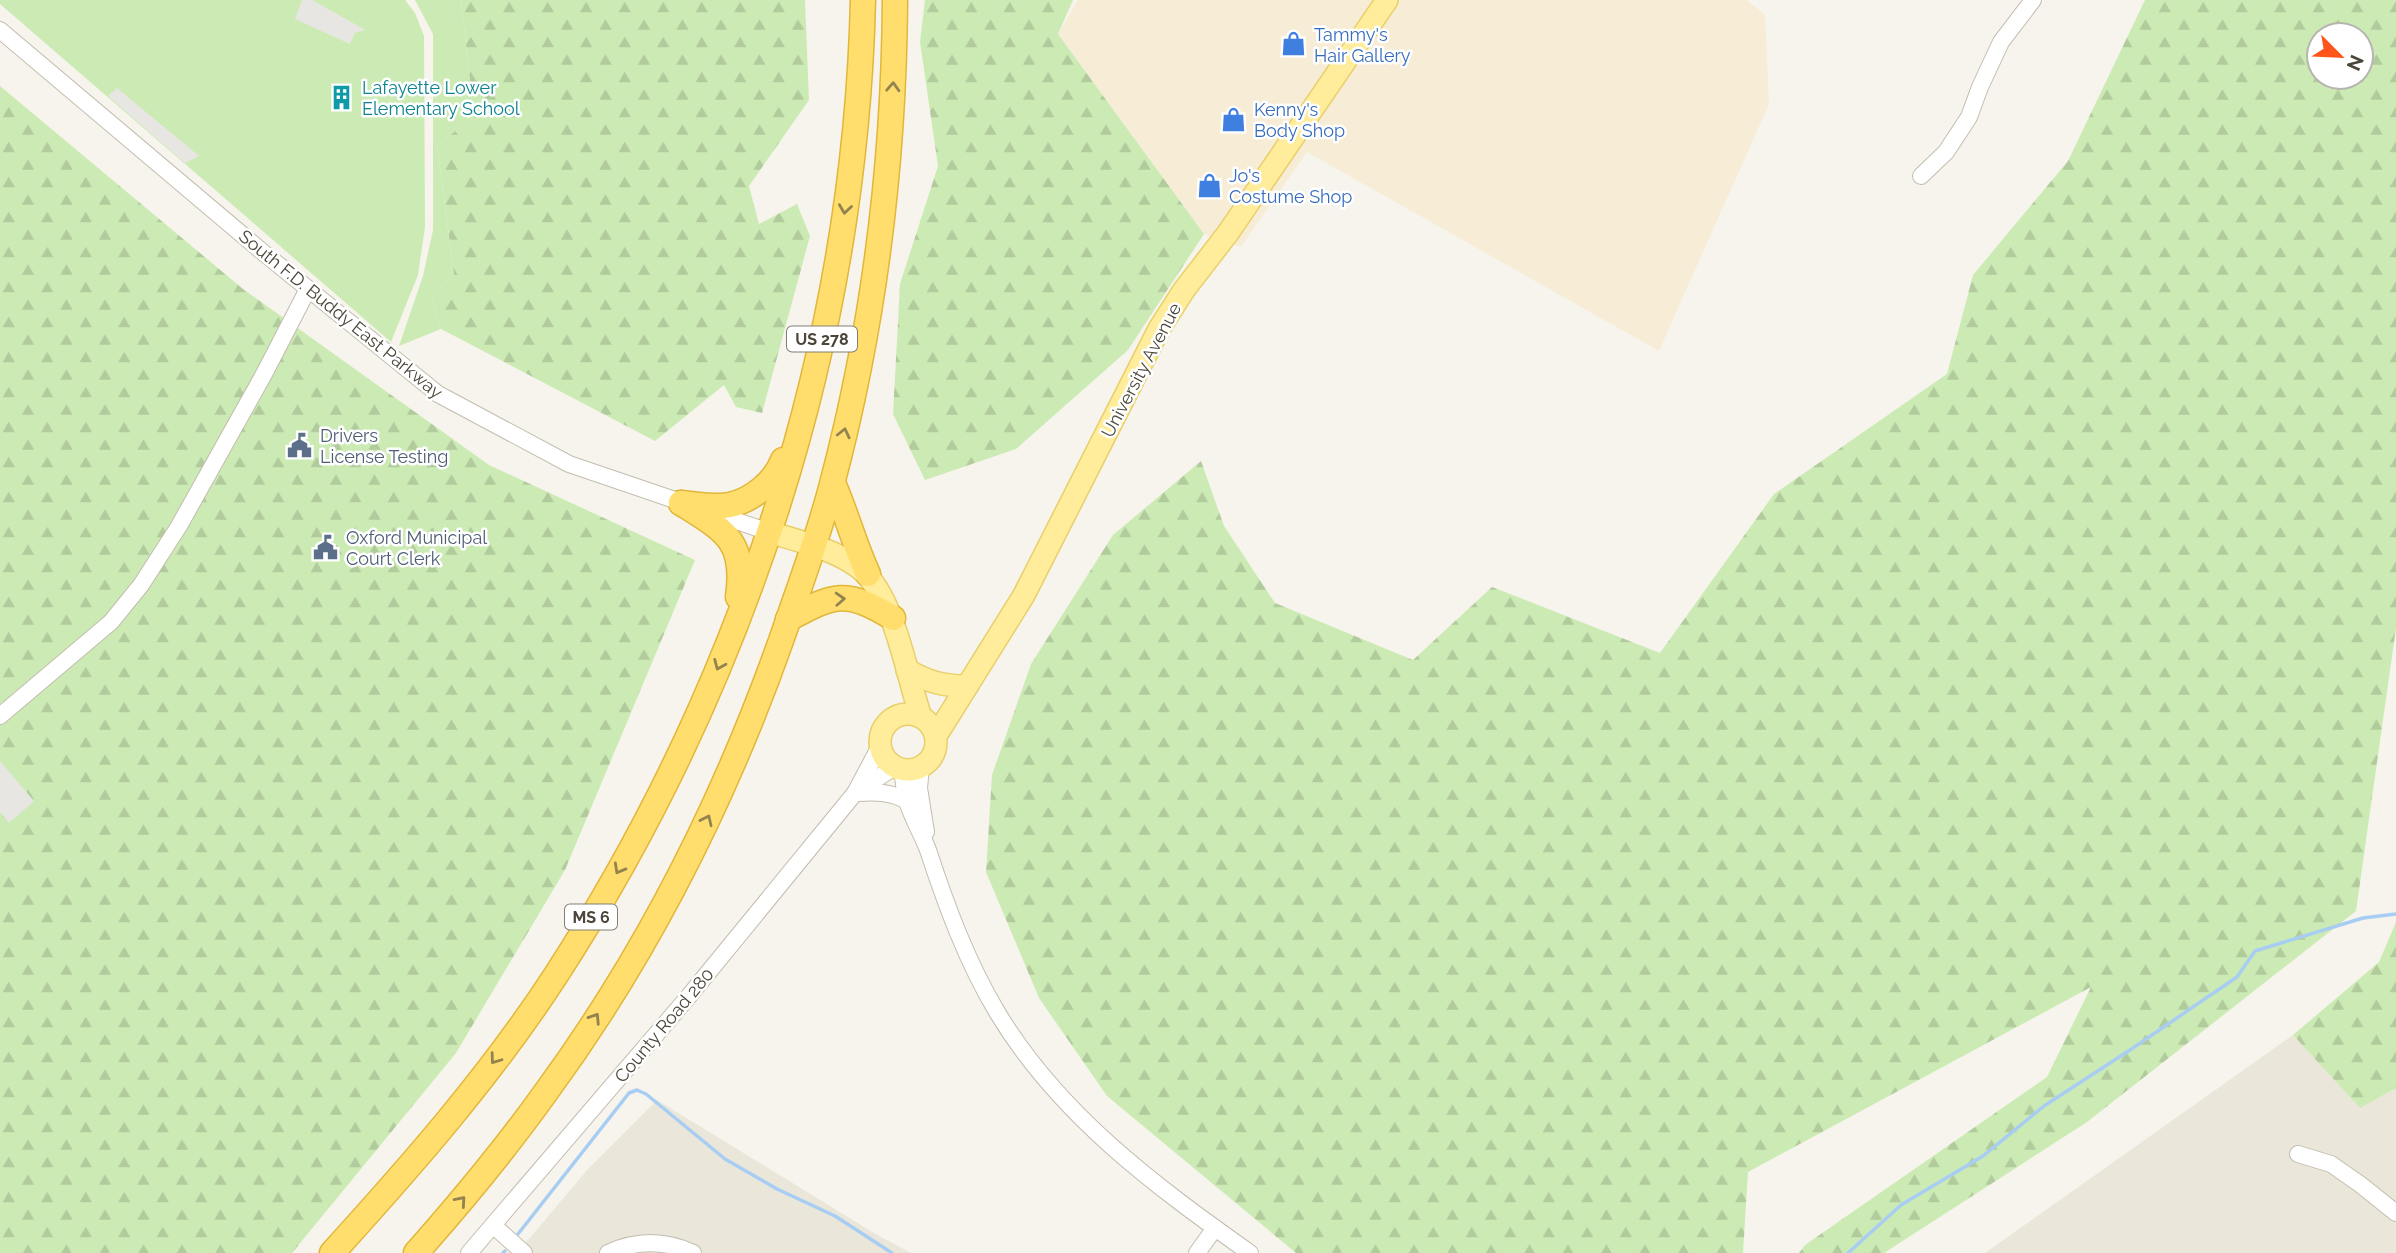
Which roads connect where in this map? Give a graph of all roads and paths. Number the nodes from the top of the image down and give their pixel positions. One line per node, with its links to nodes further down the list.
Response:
1 (863, 0): 8 (highway, US 278, one-way to 8)
2 (895, 0): 9 (highway, US 278, one-way to 2)
3 (1387, 0): 19 (main road, University Avenue)
4 (2033, 0): 6 (street)
5 (0, 30): 7 (street, South F.D. Buddy East Parkway)
6 (1922, 176)
7 (308, 289): 10 (street, South F.D. Buddy East Parkway); 20 (street)
8 (806, 404): 10 (highway); 11 (highway, US 278)
9 (833, 483): 12 (highway, US 278); 13 (highway)
10 (681, 503): 11 (street, South F.D. Buddy East Parkway); 16 (highway)
11 (769, 532): 12 (main road); 16 (highway, MS 6)
12 (814, 546): 13 (main road); 15 (highway)
13 (868, 574): 14 (main road)
14 (892, 618): 15 (highway, one-way to 14); 17 (main road)
15 (788, 620): 33 (highway, one-way to 15)
16 (733, 632): 32 (highway, MS 6, one-way to 32)
17 (898, 643): 18 (main road); 21 (main road)
18 (907, 670): 19 (main road); 22 (main road)
19 (967, 686): 22 (main road, University Avenue)
20 (0, 716)
21 (895, 717): 22 (main road); 23 (main road)
22 (927, 724): 24 (main road)
23 (880, 746): 24 (main road); 25 (street)
24 (906, 768): 25 (street); 26 (street); 27 (street)
25 (855, 793): 26 (street); 30 (street, County Road 280)
26 (907, 801): 27 (street)
27 (927, 848): 31 (street)
28 (2298, 1154): 29 (street)
29 (2393, 1205)
30 (494, 1226): 34 (street, County Road 280); 35 (street)
31 (1215, 1228): 38 (street); 39 (street)
32 (332, 1253)
33 (416, 1253)
34 (470, 1253)
35 (524, 1253)
36 (608, 1253): 37 (street)
37 (693, 1253)
38 (1197, 1253)
39 (1250, 1253)

